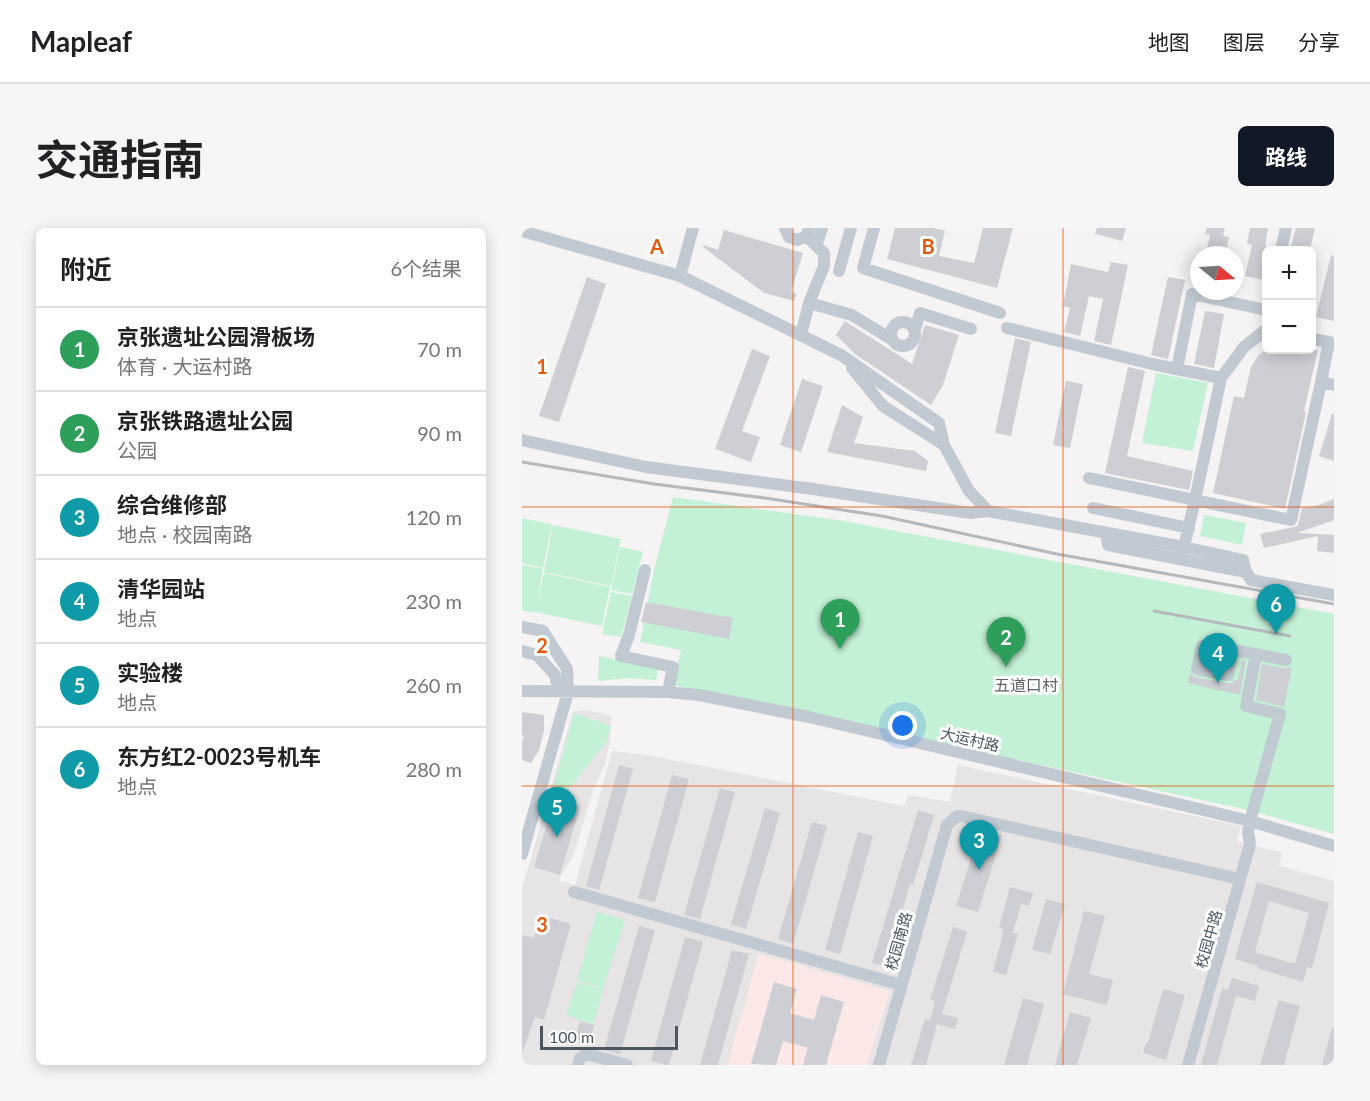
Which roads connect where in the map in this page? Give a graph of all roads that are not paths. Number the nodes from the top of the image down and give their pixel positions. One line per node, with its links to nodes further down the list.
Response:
1 (693, 228): 12 (street)
2 (785, 228): 8 (street)
3 (822, 228): 9 (street)
4 (851, 228): 11 (street)
5 (874, 228): 15 (street)
6 (1286, 228): 10 (street)
7 (522, 231): 12 (street)
8 (808, 232): 9 (street)
9 (816, 246): 13 (street)
10 (1282, 246)
11 (839, 271)
12 (680, 276): 20 (street)
13 (809, 303): 20 (street); 21 (street)
14 (1262, 309): 24 (street)
15 (1000, 313)
16 (1007, 328): 24 (street)
17 (915, 329): 18 (street); 21 (street); 21 (street)
18 (971, 329)
19 (1262, 333): 25 (street)
20 (801, 335): 23 (street)
21 (891, 339)
22 (1316, 340): 26 (street)
23 (841, 355): 28 (street); 28 (street)
24 (1177, 369): 25 (street)
25 (1221, 378): 30 (street)
26 (1328, 384): 30 (street)
27 (522, 440): 32 (street)
28 (944, 445): 32 (street)
29 (1089, 478): 30 (street)
30 (1195, 500): 33 (street)
31 (1094, 508): 33 (street)
32 (988, 511): 34 (street)
33 (1189, 528): 34 (street)
34 (1183, 553): 36 (street)
35 (645, 570): 44 (street)
36 (1334, 595)
37 (522, 627): 43 (street)
38 (1202, 646): 40 (street)
39 (522, 651): 43 (street)
40 (1256, 654): 41 (street); 45 (street, 校园中路)
41 (1286, 660)
42 (522, 691): 43 (street, 大运村路)
43 (563, 692): 44 (street, 大运村路); 47 (street)
44 (668, 692): 45 (street, 大运村路)
45 (1250, 821): 46 (street, 大运村路); 48 (street, 校园中路)
46 (1334, 846)
47 (522, 854)
48 (1240, 879): 50 (street, 校园南路); 54 (street, 校园中路)
49 (574, 892): 50 (street)
50 (901, 985): 53 (street, 校园南路)
51 (579, 1061): 52 (street)
52 (627, 1065)
53 (879, 1065)
54 (1188, 1065)

